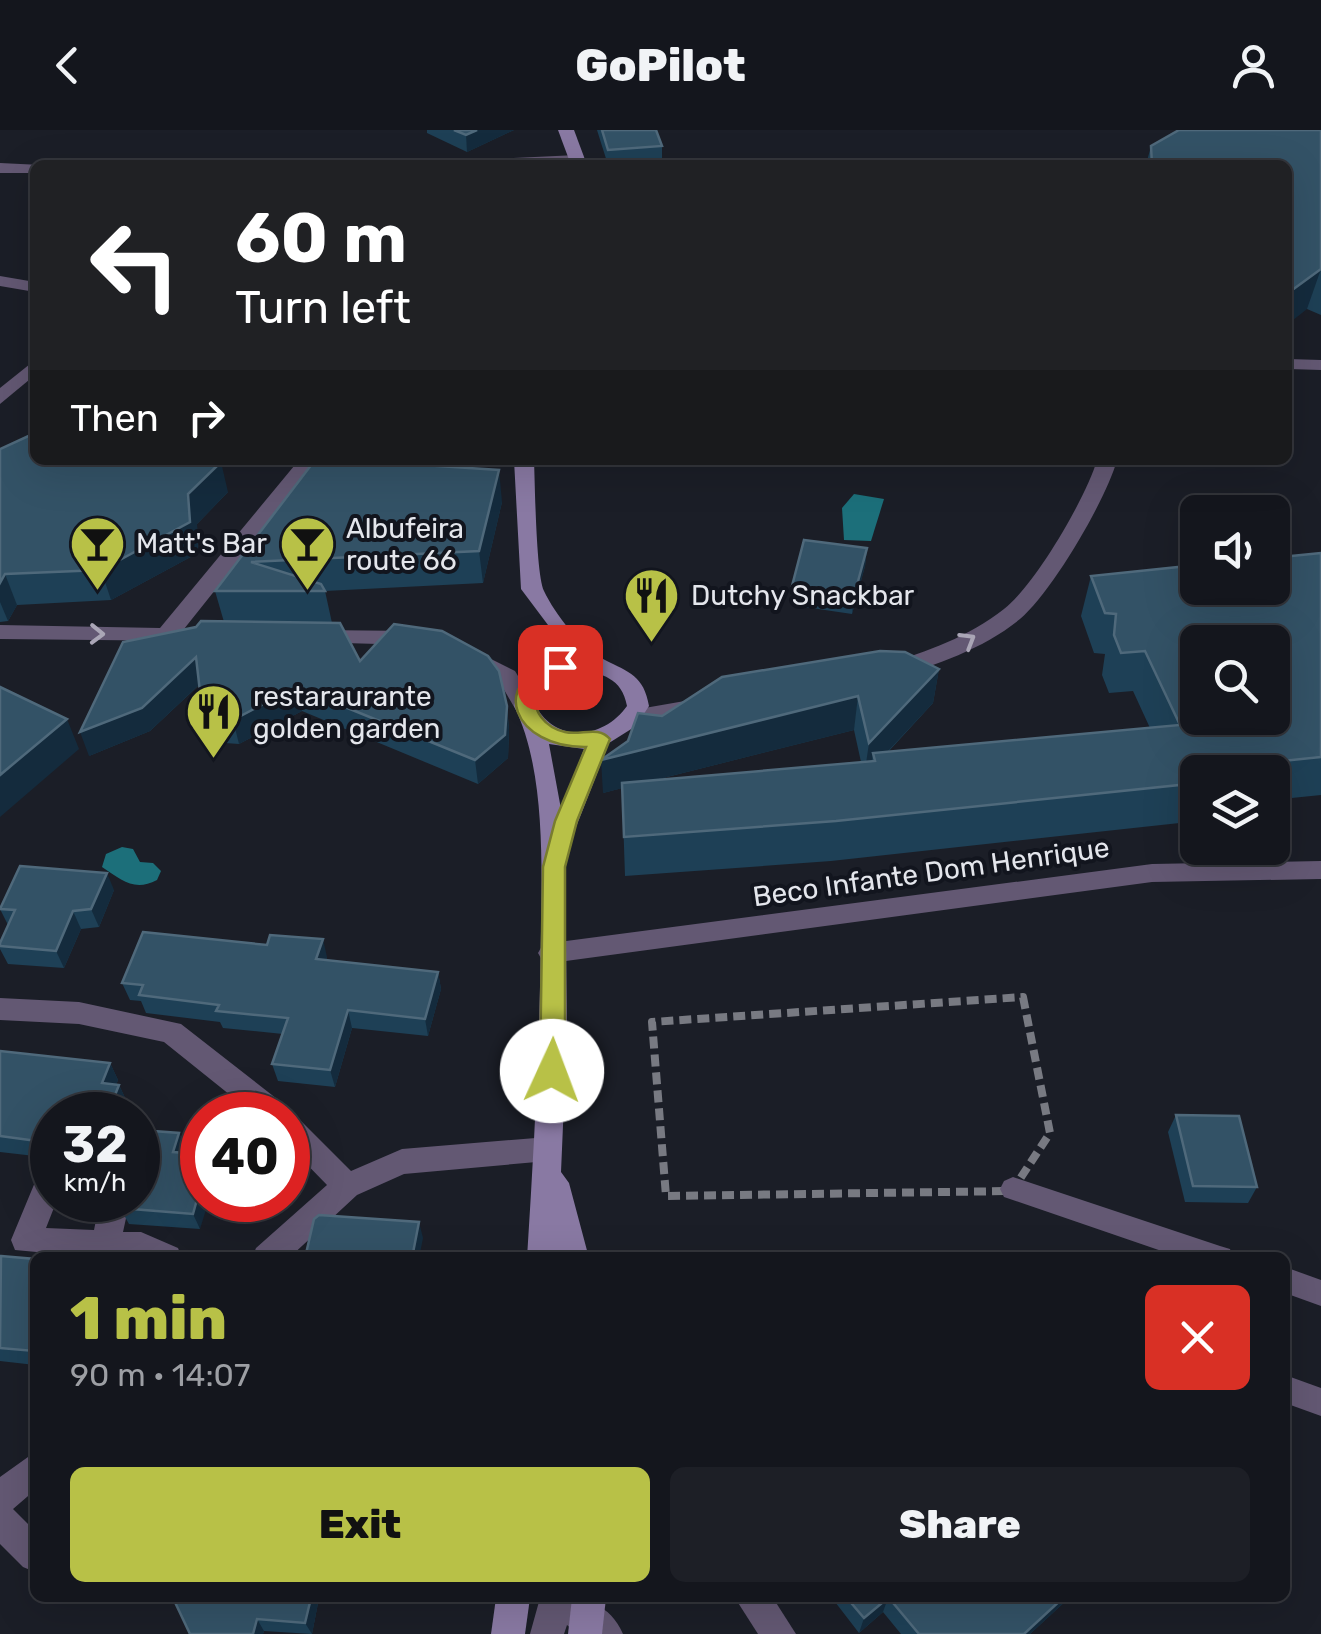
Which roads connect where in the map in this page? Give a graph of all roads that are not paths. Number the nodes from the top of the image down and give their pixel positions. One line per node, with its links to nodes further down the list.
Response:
1 (566, 130): 2 (street)
2 (577, 160)
3 (0, 168): 4 (street)
4 (30, 168)
5 (0, 281): 6 (street)
6 (30, 287)
7 (1292, 364): 8 (street)
8 (1321, 365)
9 (30, 370): 10 (street)
10 (0, 398)
11 (305, 465): 16 (street)
12 (524, 465): 14 (street)
13 (1106, 465): 21 (street, one-way to 13)
14 (549, 618): 19 (street); 20 (street)
15 (0, 632): 16 (street, one-way to 16)
16 (166, 636): 17 (street)
17 (204, 636)
18 (298, 636): 23 (street)
19 (596, 664): 20 (street); 24 (street)
20 (544, 674): 23 (street)
21 (872, 676)
22 (724, 700): 24 (street)
23 (529, 714): 25 (street); 26 (street)
24 (633, 718): 25 (street)
25 (599, 739): 26 (street)
26 (554, 867): 28 (street)
27 (1321, 870): 28 (street, Beco Infante Dom Henrique)
28 (551, 953): 32 (street)
29 (0, 1009): 30 (street)
30 (247, 1092)
31 (310, 1149): 33 (street)
32 (548, 1149): 33 (street); 40 (street); 41 (street)
33 (347, 1186): 39 (street)
34 (1013, 1188): 42 (lane)
35 (33, 1222): 37 (street)
36 (111, 1222): 37 (street)
37 (106, 1244): 38 (street)
38 (154, 1252)
39 (274, 1252)
40 (542, 1252)
41 (573, 1252)
42 (1202, 1252)
43 (1290, 1282): 44 (lane)
44 (1321, 1293)
45 (1290, 1392): 46 (lane)
46 (1321, 1402)
47 (30, 1472): 48 (street)
48 (0, 1499)
49 (0, 1520): 50 (street)
50 (30, 1550)
51 (512, 1602): 54 (street)
52 (755, 1602): 56 (street)
53 (581, 1613): 55 (street)
54 (508, 1634)
55 (547, 1634)
56 (779, 1634)

